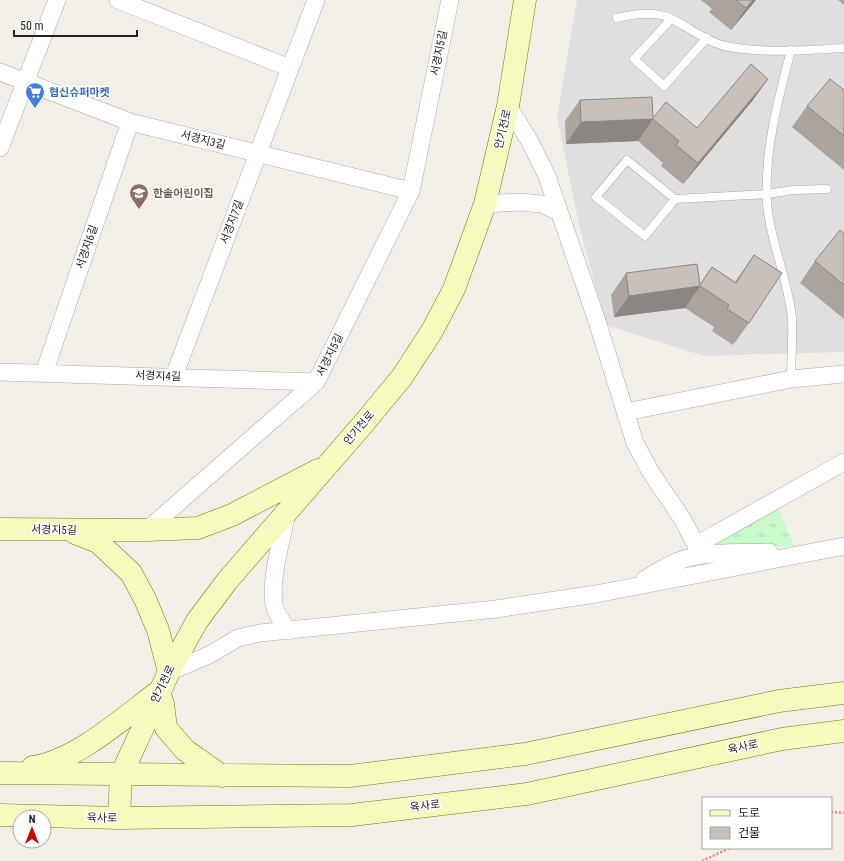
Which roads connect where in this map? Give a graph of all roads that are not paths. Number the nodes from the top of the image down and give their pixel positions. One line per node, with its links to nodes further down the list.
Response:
1 (57, 0): 13 (street)
2 (118, 0): 11 (street)
3 (316, 0): 11 (street, 서경지7길)
4 (450, 0): 19 (street, 서경지5길)
5 (525, 0): 14 (street, 안기천로)
6 (617, 18): 7 (lane)
7 (671, 19): 8 (lane); 8 (lane)
8 (707, 38): 10 (lane)
9 (844, 48): 10 (lane)
10 (791, 50): 20 (lane)
11 (290, 68): 17 (street, 서경지7길)
12 (0, 72): 13 (street, 서경지3길)
13 (26, 81): 15 (street, 서경지3길); 16 (street)
14 (508, 106): 22 (street, 안기천로); 23 (street)
15 (130, 122): 17 (street, 서경지3길); 25 (street, 서경지6길)
16 (0, 148)
17 (258, 154): 19 (street, 서경지3길); 27 (street, 서경지7길)
18 (827, 189): 20 (lane)
19 (411, 191): 29 (street, 서경지5길)
20 (767, 194): 21 (lane); 28 (lane)
21 (675, 199): 21 (lane)
22 (485, 204): 23 (street); 32 (street, 안기천로)
23 (559, 212): 30 (street)
24 (0, 372): 25 (street, 서경지4길)
25 (44, 373): 27 (street, 서경지4길)
26 (844, 374): 28 (street)
27 (174, 376): 29 (street, 서경지4길)
28 (791, 379): 30 (street)
29 (316, 382): 36 (street, 서경지5길)
30 (626, 412): 38 (street)
31 (844, 462): 38 (street)
32 (328, 465): 33 (street, 안기천로); 36 (street)
33 (287, 512): 41 (street); 42 (street, 안기천로)
34 (0, 529): 35 (street, 서경지5길)
35 (68, 530): 36 (street, 서경지5길); 42 (street)
36 (147, 530)
37 (844, 546): 39 (street)
38 (697, 550): 39 (street); 40 (street)
39 (812, 553): 40 (street)
40 (630, 587): 41 (street)
41 (289, 632): 42 (street)
42 (169, 672): 43 (street, 안기천로)
43 (159, 692): 46 (street); 47 (street, 안기천로); 48 (street)
44 (844, 693): 48 (street)
45 (844, 731): 50 (street, 육사로)
46 (0, 772): 47 (street)
47 (121, 775): 48 (street); 50 (street, 안기천로)
48 (222, 776)
49 (0, 815): 50 (street, 육사로)
50 (119, 818)

